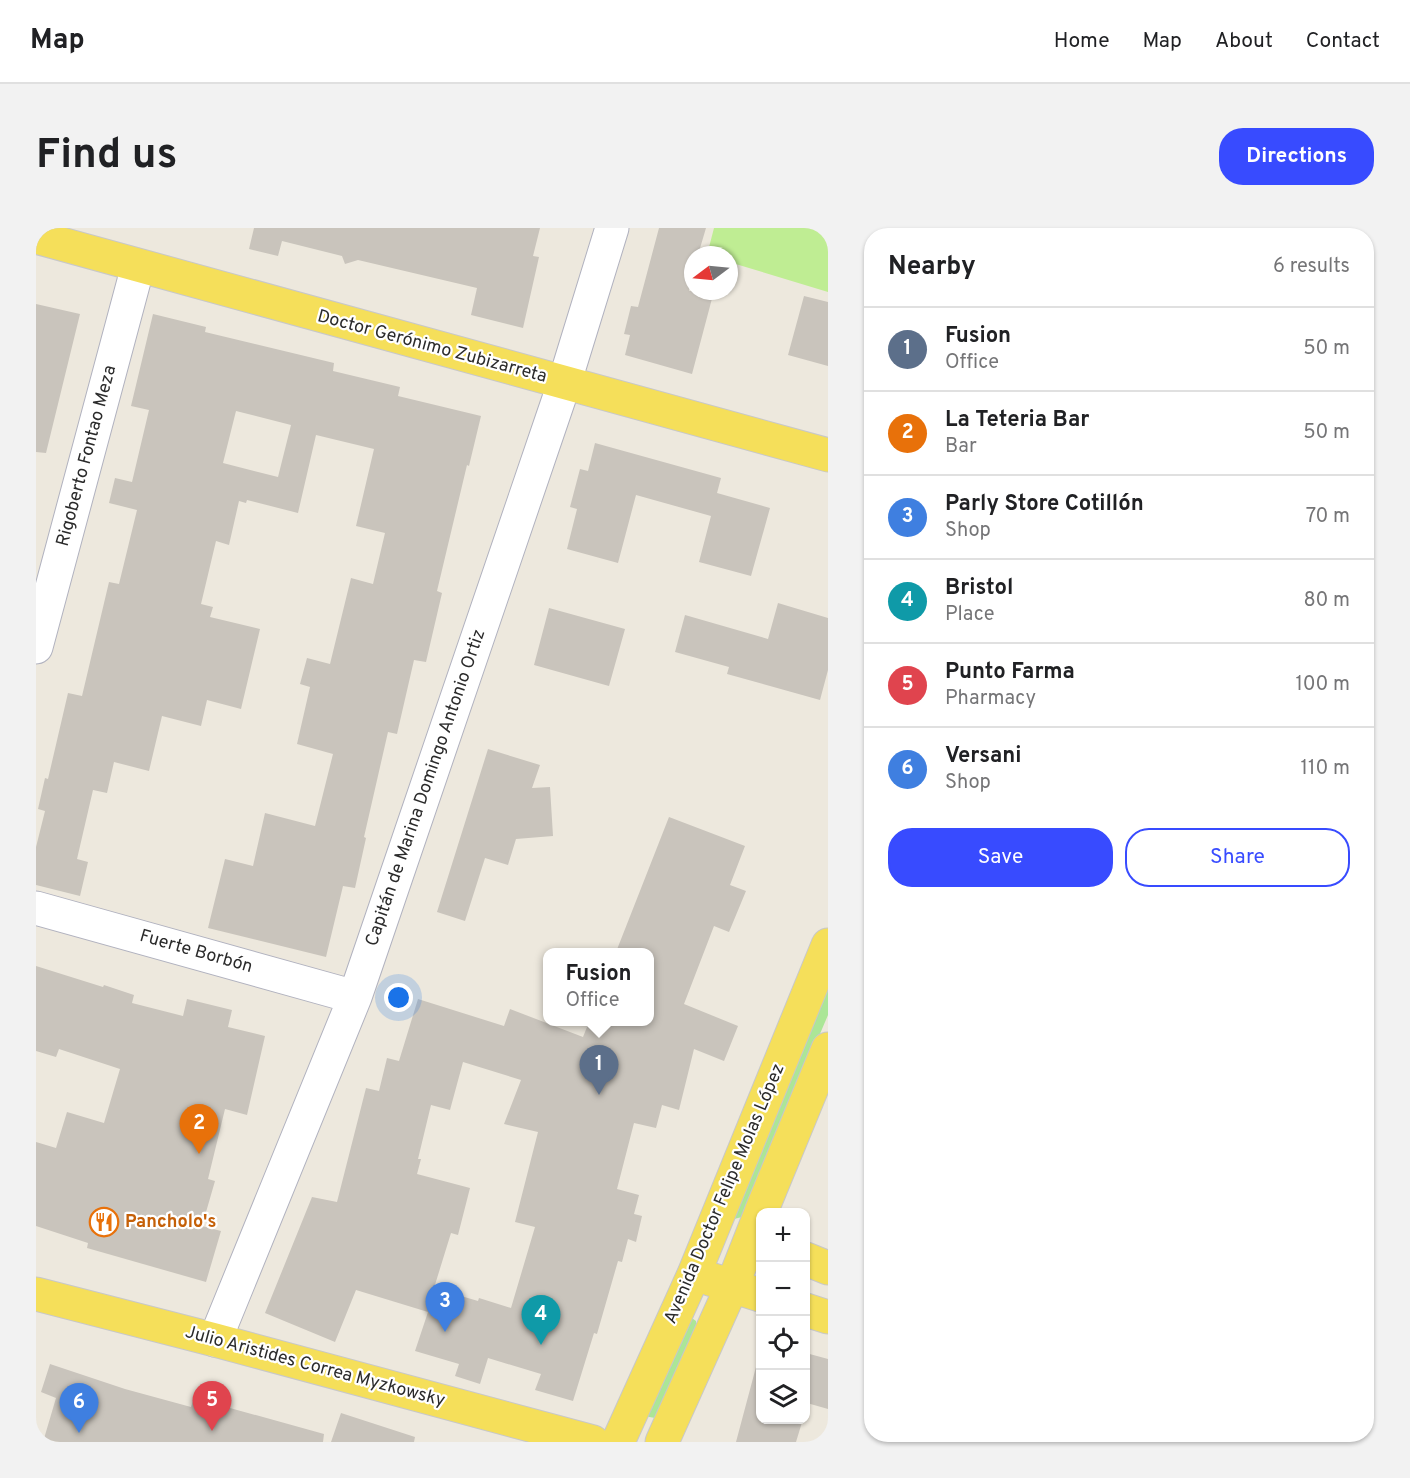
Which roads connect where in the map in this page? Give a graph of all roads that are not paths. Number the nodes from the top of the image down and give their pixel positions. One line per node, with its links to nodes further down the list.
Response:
1 (612, 228): 4 (street, Capitán de Marina Domingo Antonio Ortiz)
2 (36, 237): 3 (main road, Doctor Gerónimo Zubizarreta)
3 (138, 266): 4 (main road, Doctor Gerónimo Zubizarreta); 6 (street, Rigoberto Fontao Meza)
4 (564, 384): 5 (main road, Doctor Gerónimo Zubizarreta); 9 (street, Capitán de Marina Domingo Antonio Ortiz)
5 (828, 455)
6 (36, 647)
7 (36, 908): 9 (street, Fuerte Borbón)
8 (828, 945): 12 (main road, Avenida Doctor Felipe Molas López)
9 (355, 997): 22 (street, Capitán de Marina Domingo Antonio Ortiz)
10 (828, 1049): 11 (main road)
11 (765, 1208)
12 (714, 1227): 13 (main road); 17 (main road, Avenida Doctor Felipe Molas López)
13 (756, 1227)
14 (756, 1238): 18 (main road)
15 (810, 1261): 16 (main road)
16 (828, 1268)
17 (694, 1274): 18 (main road); 24 (main road, Avenida Doctor Felipe Molas López)
18 (746, 1290): 25 (main road)
19 (36, 1294): 22 (main road, Julio Aristides Correa Myzkowsky)
20 (810, 1311): 21 (main road)
21 (828, 1317)
22 (215, 1340): 23 (main road, Julio Aristides Correa Myzkowsky)
23 (594, 1442)
24 (618, 1442)
25 (662, 1442)

